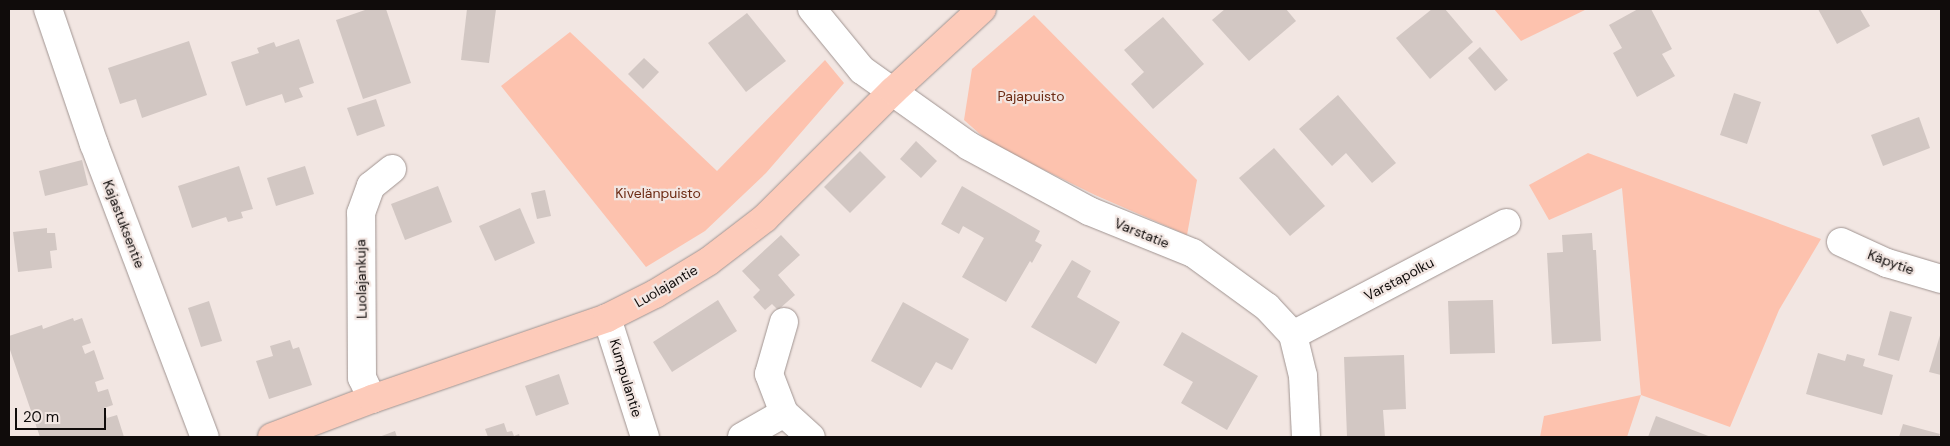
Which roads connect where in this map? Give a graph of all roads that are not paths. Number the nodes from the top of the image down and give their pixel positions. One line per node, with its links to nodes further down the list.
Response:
1 (48, 9): 14 (street, Kajastuksentie)
2 (812, 9): 4 (street, Varstatie)
3 (982, 9): 4 (main road, Luolajantie)
4 (893, 91): 9 (main road, Luolajantie); 11 (street, Varstatie)
5 (392, 169): 12 (street, Luolajankuja)
6 (1506, 223): 11 (street, Varstapolku)
7 (1841, 242): 8 (street, Käpytie)
8 (1941, 279)
9 (607, 318): 12 (main road, Luolajantie); 16 (street, Kumpulantie)
10 (784, 322): 13 (street)
11 (1293, 335): 19 (street)
12 (372, 399): 15 (main road, Luolajantie)
13 (784, 413): 17 (street); 18 (street)
14 (206, 437)
15 (272, 437)
16 (645, 437)
17 (742, 437)
18 (811, 437)
19 (1306, 437)

